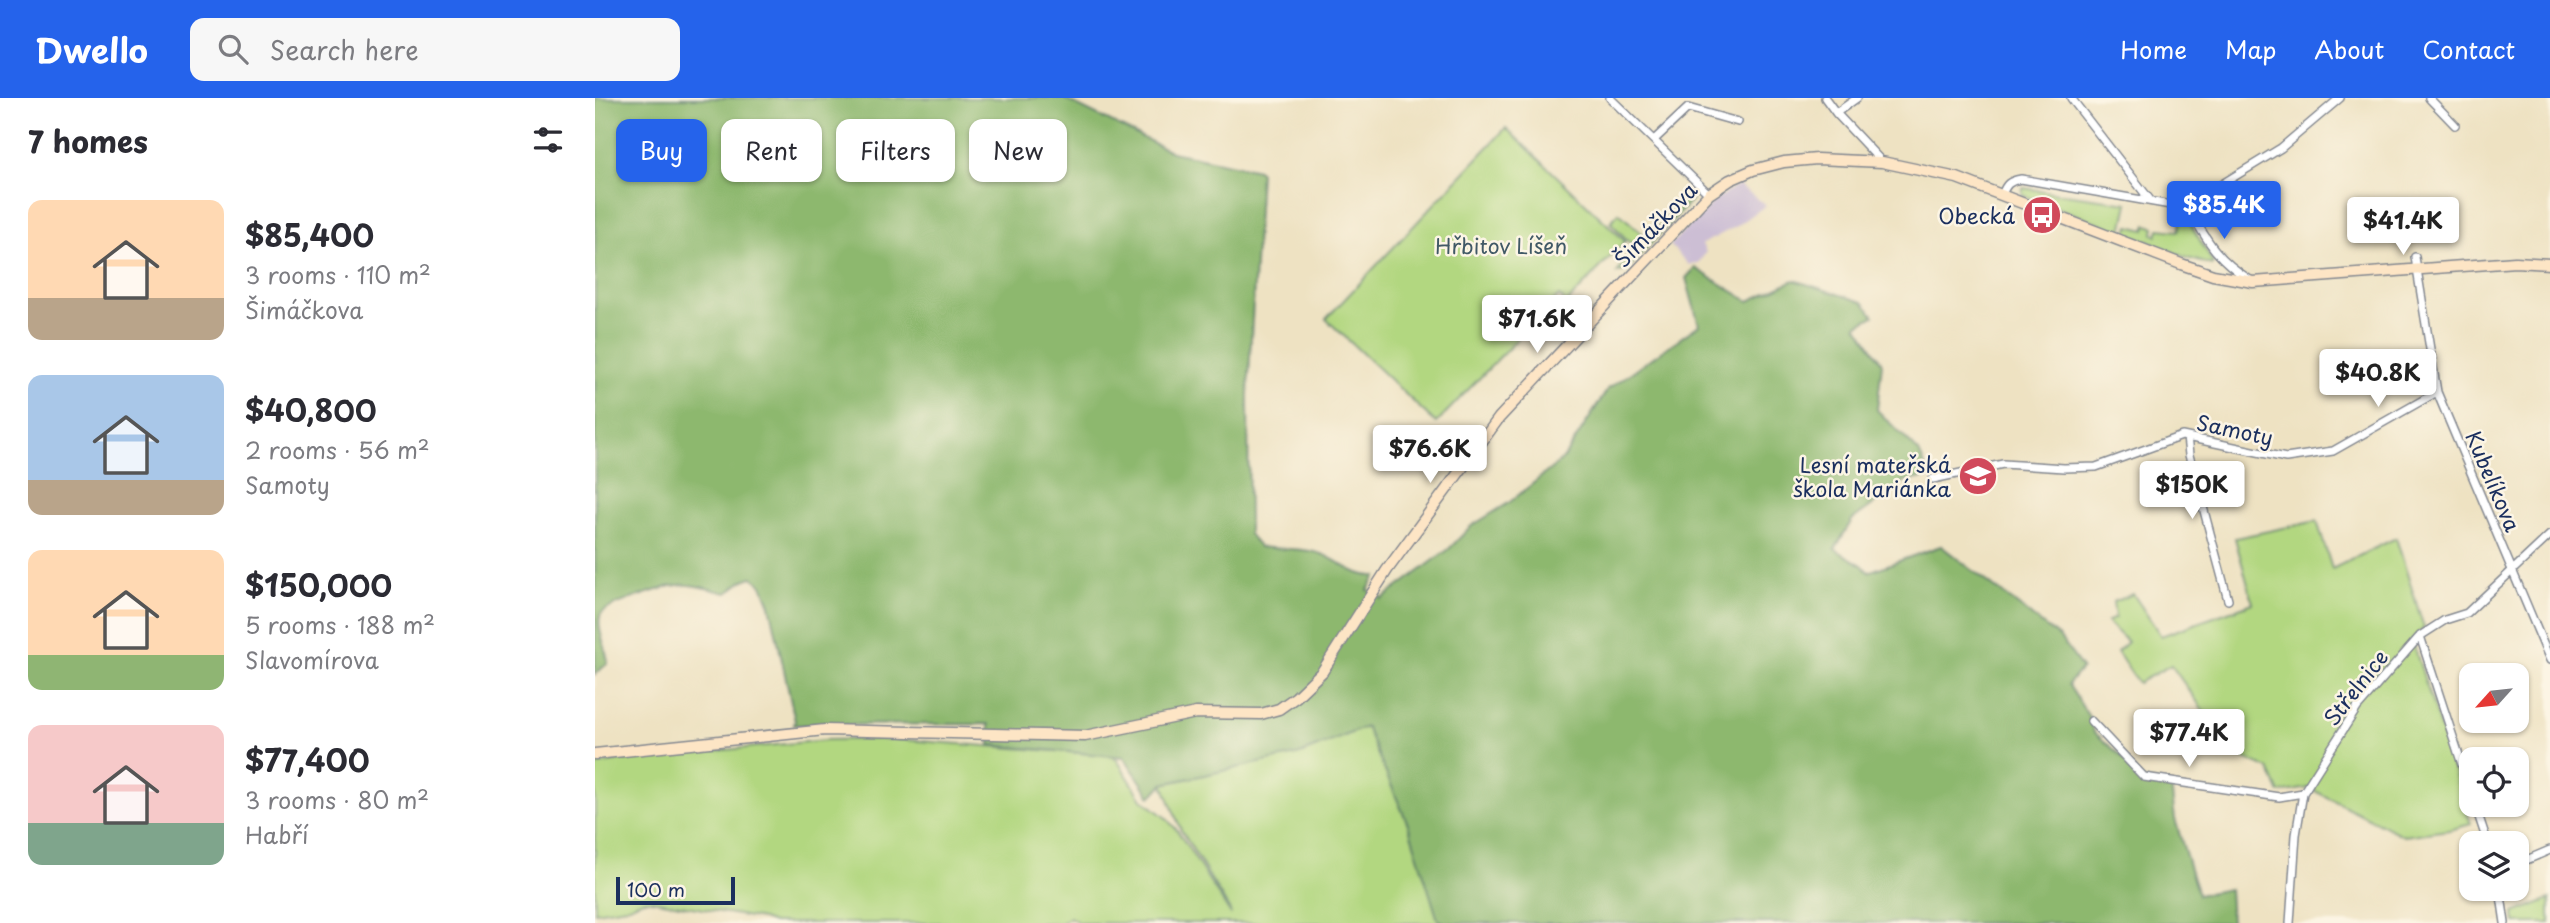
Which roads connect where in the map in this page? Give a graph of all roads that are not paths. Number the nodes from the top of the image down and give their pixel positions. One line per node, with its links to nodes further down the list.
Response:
1 (1610, 98): 10 (street)
2 (1825, 98): 7 (street)
3 (1857, 98): 7 (street)
4 (2071, 98): 14 (street)
5 (2340, 98): 15 (street)
6 (2429, 98): 9 (street)
7 (1836, 113): 11 (street)
8 (1738, 122): 10 (street)
9 (2455, 125)
10 (1654, 141): 12 (street)
11 (1882, 162): 12 (street, Šimáčkova); 13 (street, Šimáčkova)
12 (1709, 194): 29 (street, Šimáčkova)
13 (2002, 195): 14 (street); 19 (street, Šimáčkova)
14 (2151, 201): 15 (street)
15 (2188, 208): 19 (street)
16 (2415, 257): 18 (street, Kubelíkova)
17 (2550, 264): 18 (street, Šimáčkova)
18 (2416, 271): 19 (street, Šimáčkova); 20 (street, Kubelíkova)
19 (2253, 282)
20 (2437, 392): 21 (street, Samoty); 24 (street, Kubelíkova)
21 (2187, 437): 22 (street, Samoty); 25 (street)
22 (1933, 479)
23 (2550, 535): 24 (street, Střelnice)
24 (2513, 570): 26 (street, Střelnice); 27 (street, Kubelíkova)
25 (2228, 600)
26 (2420, 636): 30 (street); 31 (street, Střelnice)
27 (2550, 660)
28 (2091, 721): 31 (street)
29 (595, 754)
30 (2459, 755)
31 (2303, 793): 35 (street, Střelnice)
32 (2550, 850): 33 (street)
33 (2529, 859)
34 (2502, 901): 36 (street)
35 (2290, 923)
36 (2505, 923)

